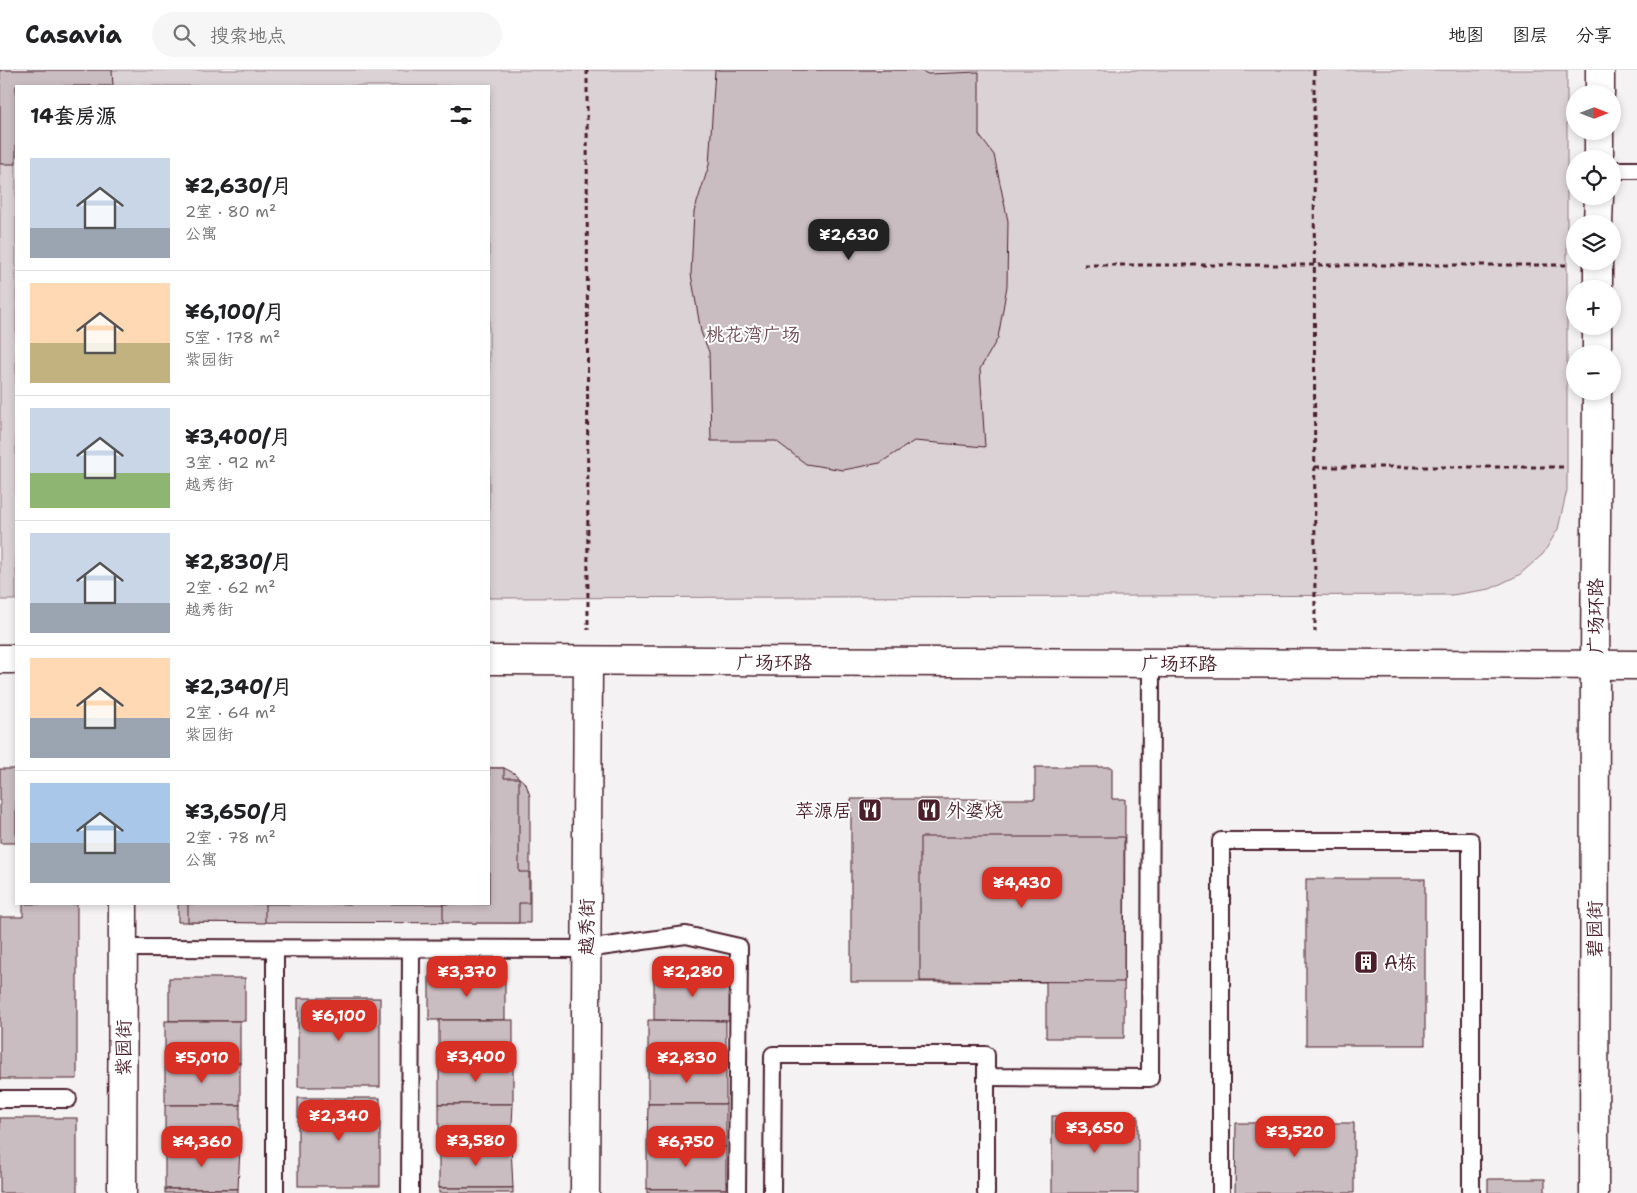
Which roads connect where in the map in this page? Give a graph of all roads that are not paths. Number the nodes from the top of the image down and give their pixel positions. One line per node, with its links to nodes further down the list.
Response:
1 (1600, 70): 2 (street)
2 (1600, 85)
3 (1621, 170): 4 (lane)
4 (1637, 170)
5 (1597, 400): 11 (street, 广场环路)
6 (0, 659): 7 (street)
7 (15, 659)
8 (490, 660): 9 (street, 广场环路)
9 (588, 661): 10 (street, 广场环路); 17 (street, 越秀街)
10 (1151, 663): 11 (street, 广场环路); 18 (lane)
11 (1594, 665): 12 (street); 30 (street, 碧园街)
12 (1637, 665)
13 (123, 905): 14 (street, 紫园街)
14 (123, 948): 15 (lane); 21 (street, 紫园街)
15 (276, 949): 16 (lane); 22 (lane)
16 (411, 949): 17 (lane); 23 (lane)
17 (586, 949): 24 (street, 越秀街); 25 (lane)
18 (986, 1077): 26 (lane); 27 (lane)
19 (0, 1099): 20 (lane)
20 (68, 1099)
21 (122, 1193)
22 (275, 1193)
23 (410, 1193)
24 (585, 1193)
25 (738, 1193)
26 (772, 1193)
27 (986, 1193)
28 (1221, 1193): 29 (lane)
29 (1471, 1193)
30 (1594, 1193)

